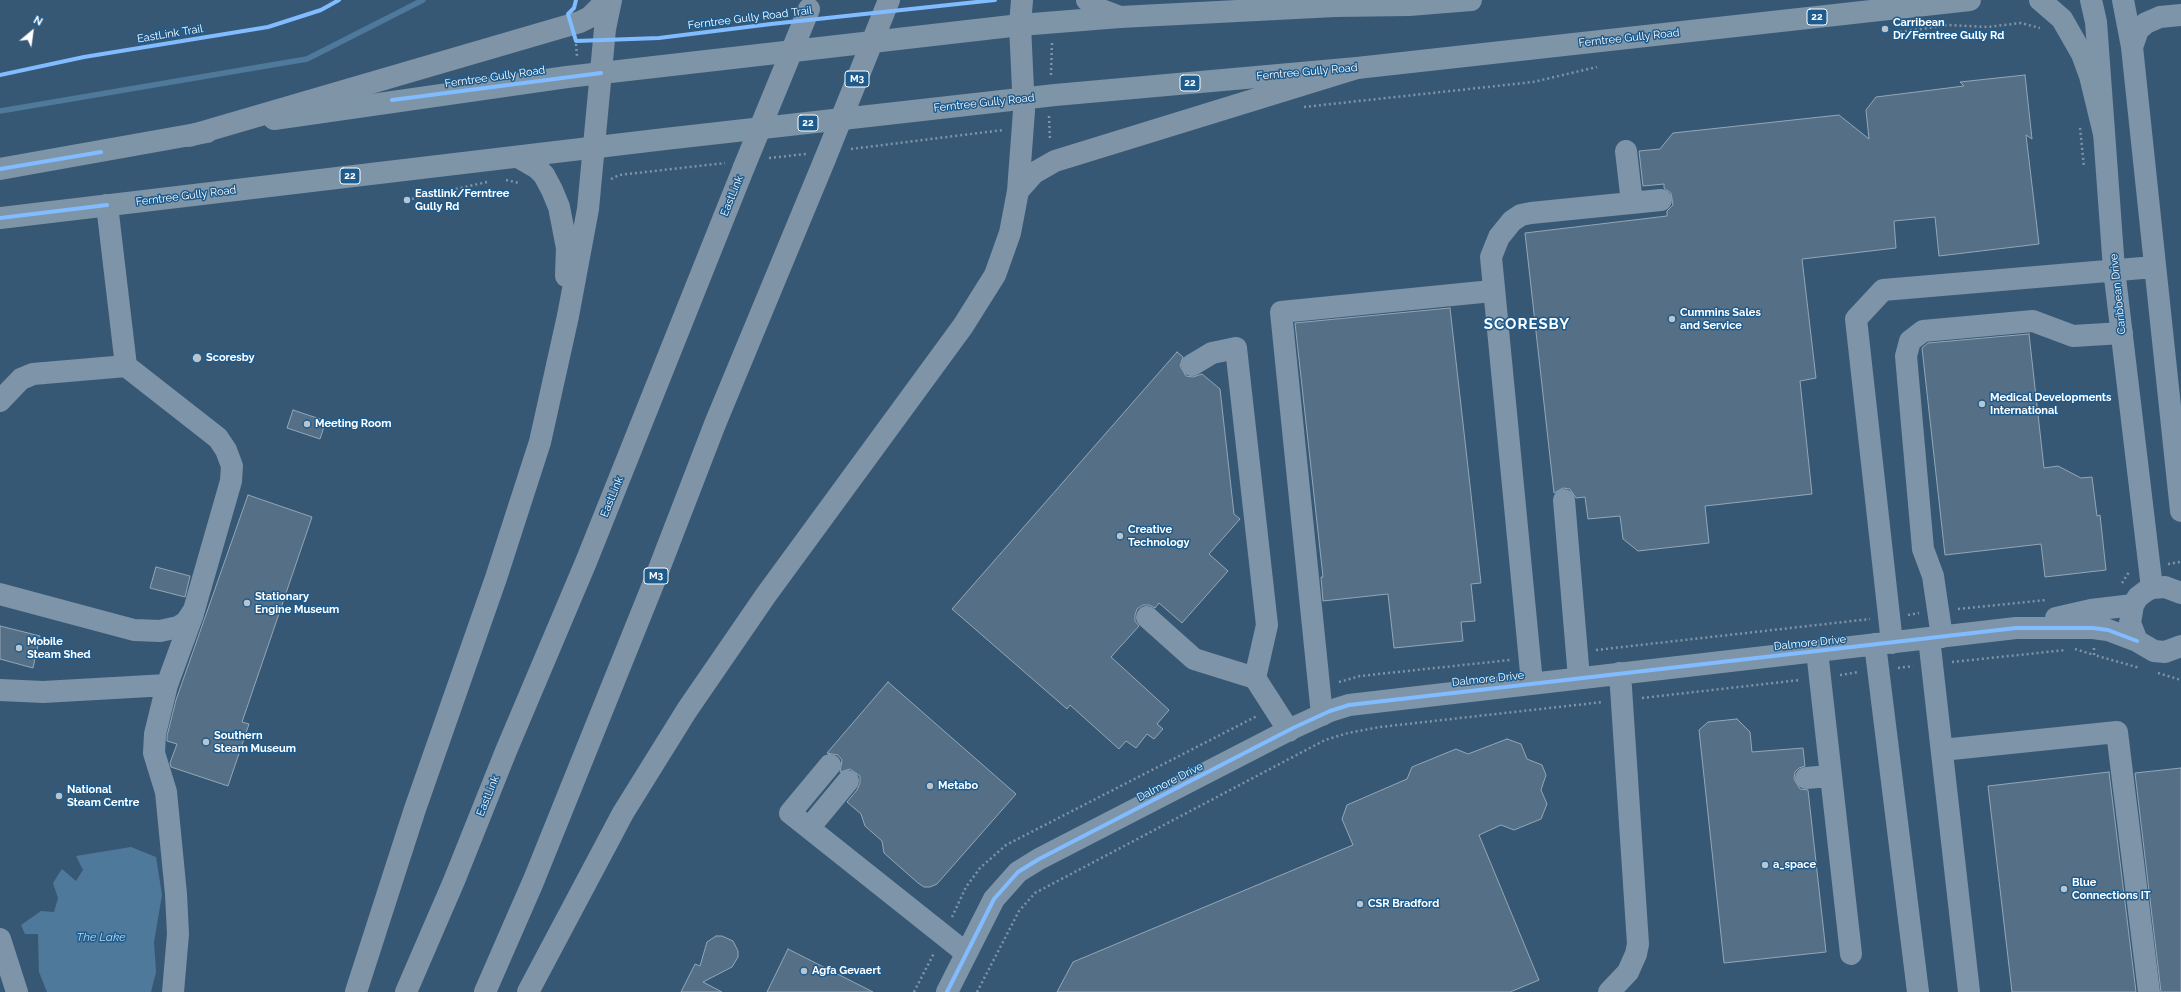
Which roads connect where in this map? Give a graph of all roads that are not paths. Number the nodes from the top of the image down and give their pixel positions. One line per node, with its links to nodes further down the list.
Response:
1 (607, 0): 20 (highway)
2 (611, 0): 17 (highway)
3 (889, 0): 74 (highway, M3, bridge)
4 (1022, 0): 14 (highway)
5 (1087, 0): 13 (highway)
6 (1471, 0): 13 (main road, Ferntree Gully Road)
7 (1970, 0): 16 (main road, Ferntree Gully Road / 22)
8 (2040, 0): 19 (main road)
9 (2091, 0): 19 (street, Caribbean Drive)
10 (2123, 0): 15 (street)
11 (811, 4): 73 (highway, EastLink, bridge)
12 (2181, 15): 15 (street)
13 (1120, 17): 14 (main road, Ferntree Gully Road)
14 (1020, 25): 17 (main road, Ferntree Gully Road); 18 (highway)
15 (2132, 47): 30 (street)
16 (1357, 68): 18 (main road, Ferntree Gully Road / 22); 25 (highway)
17 (601, 73): 20 (main road, Ferntree Gully Road); 21 (highway)
18 (1022, 99): 21 (main road, Ferntree Gully Road / 22); 25 (highway)
19 (2104, 134): 31 (street, Caribbean Drive)
20 (189, 136): 24 (main road, Ferntree Gully Road)
21 (593, 148): 23 (main road, Ferntree Gully Road / 22); 36 (highway)
22 (1626, 151): 27 (street)
23 (518, 156): 28 (main road, Ferntree Gully Road / 22); 36 (highway)
24 (0, 169)
25 (1018, 191): 75 (highway)
26 (1661, 200): 27 (street)
27 (1632, 203): 32 (street)
28 (107, 205): 29 (main road, Ferntree Gully Road / 22); 34 (street)
29 (0, 218)
30 (2154, 267): 31 (street); 37 (street)
31 (2114, 269): 33 (street, Caribbean Drive); 50 (street)
32 (1492, 290): 56 (street); 59 (street)
33 (2122, 333): 41 (street, Caribbean Drive); 48 (street)
34 (126, 366): 38 (street); 45 (street)
35 (1192, 366): 54 (street)
36 (554, 378): 72 (highway)
37 (2174, 382): 40 (street)
38 (0, 402)
39 (1564, 500): 55 (street)
40 (2181, 511)
41 (2152, 588): 42 (street); 44 (street)
42 (2181, 593)
43 (0, 594): 45 (street)
44 (2133, 605): 47 (street, Dalmore Drive); 49 (street)
45 (194, 610): 57 (street)
46 (1147, 617): 54 (street)
47 (2016, 628): 48 (street, Dalmore Drive); 49 (street, Dalmore Drive)
48 (1936, 638): 50 (street, Dalmore Drive); 61 (street)
49 (2137, 641): 51 (street, Dalmore Drive)
50 (1883, 644): 52 (street, Dalmore Drive); 78 (street)
51 (2181, 646)
52 (1817, 651): 53 (street, Dalmore Drive); 63 (street)
53 (1620, 673): 55 (street, Dalmore Drive); 77 (street)
54 (1255, 678): 60 (street)
55 (1579, 678): 56 (street, Dalmore Drive)
56 (1532, 683): 59 (street, Dalmore Drive)
57 (167, 685): 58 (street); 71 (street)
58 (0, 690)
59 (1322, 715): 60 (street, Dalmore Drive)
60 (1289, 731): 68 (street, Dalmore Drive)
61 (1942, 750): 79 (street); 80 (street)
62 (830, 765): 66 (street)
63 (1831, 776): 64 (street); 69 (street)
64 (1806, 778)
65 (848, 782): 66 (street)
66 (809, 828): 68 (street)
67 (0, 939): 70 (street)
68 (966, 953): 76 (street, Dalmore Drive)
69 (1851, 954)
70 (17, 992)
71 (173, 992)
72 (356, 992)
73 (406, 992)
74 (485, 992)
75 (528, 992)
76 (947, 992)
77 (1609, 992)
78 (1918, 992)
79 (1969, 992)
80 (2149, 992)

